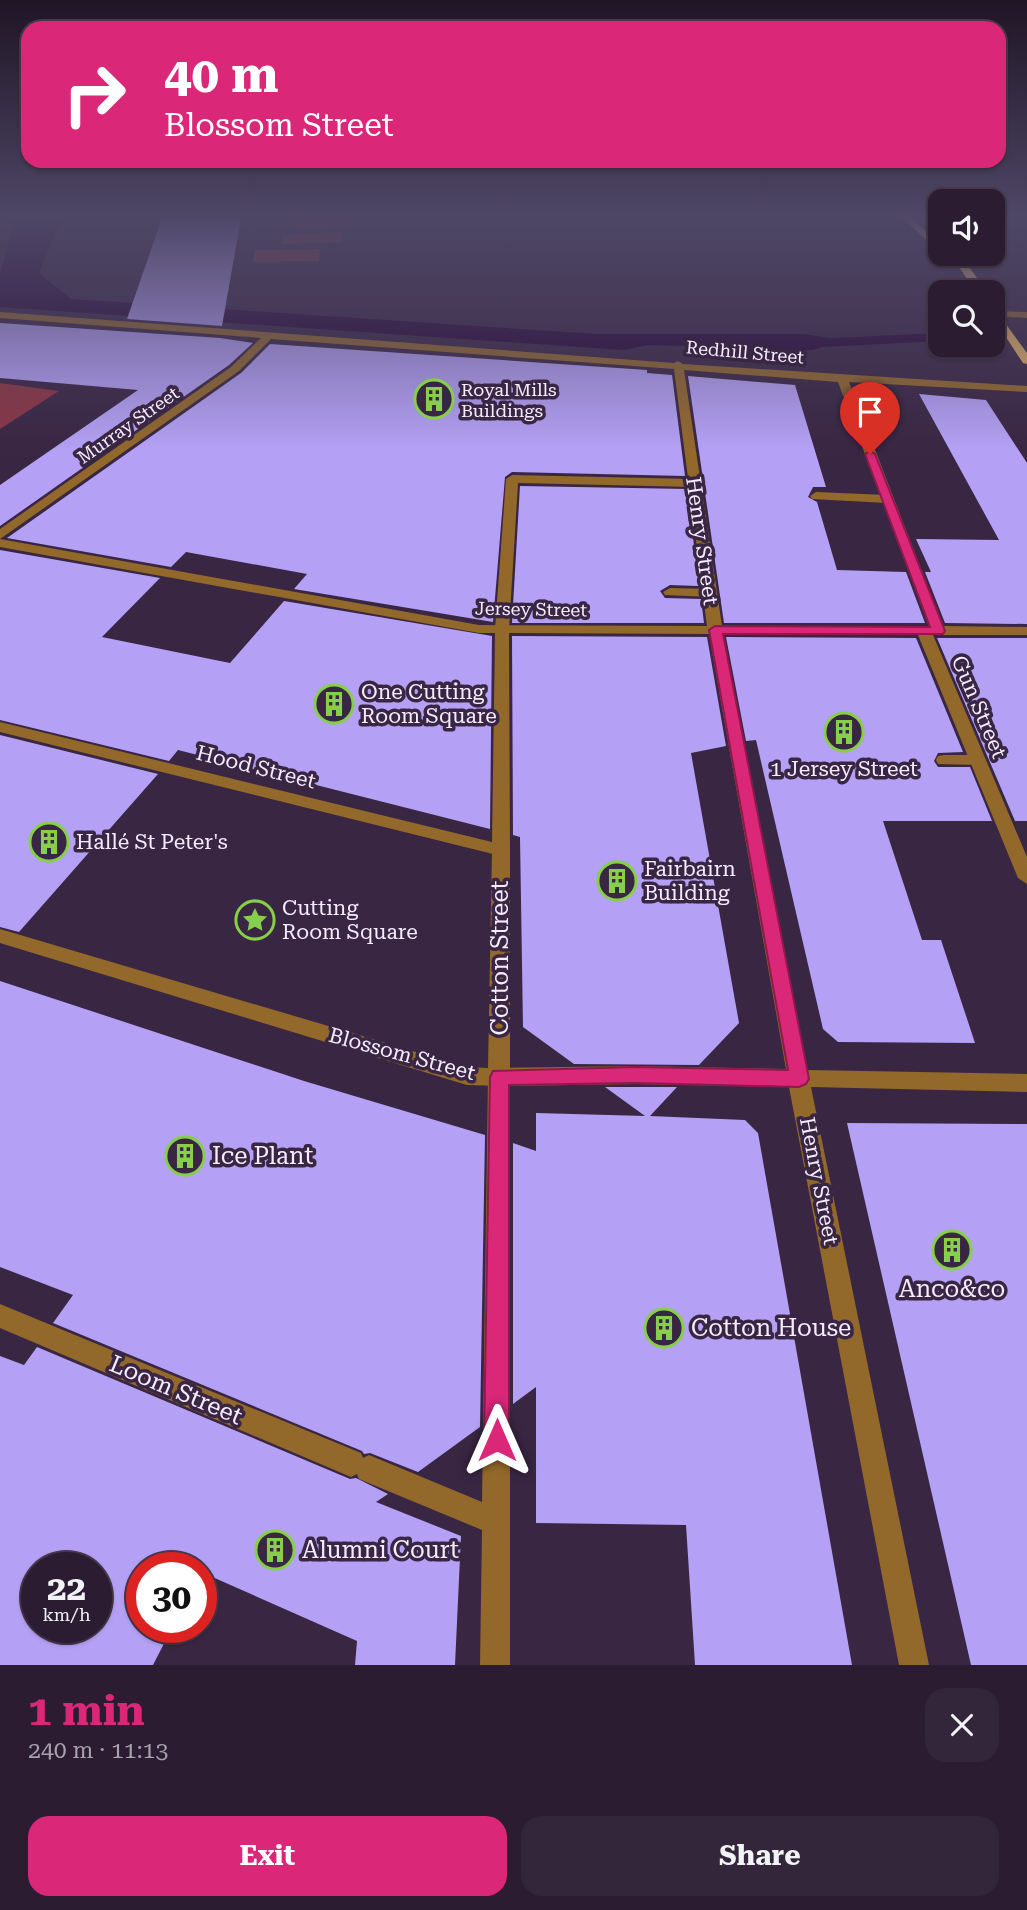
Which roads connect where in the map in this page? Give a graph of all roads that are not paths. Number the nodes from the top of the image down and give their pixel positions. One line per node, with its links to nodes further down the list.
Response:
1 (1005, 312): 3 (street)
2 (0, 315): 5 (street, Redhill Street)
3 (1027, 315)
4 (1005, 326): 6 (highway)
5 (269, 335): 7 (street, Redhill Street); 13 (street, Murray Street)
6 (1027, 360)
7 (678, 364): 8 (street, Redhill Street); 10 (street, Henry Street)
8 (842, 379): 9 (street, Redhill Street); 12 (street, Gun Street)
9 (1027, 389)
10 (694, 483): 16 (street, Henry Street); 17 (street, Cotton Street)
11 (816, 496): 12 (street)
12 (887, 499): 19 (street, Gun Street)
13 (0, 535)
14 (0, 542): 17 (street, Jersey Street)
15 (670, 592): 16 (street)
16 (710, 593): 18 (street, Henry Street)
17 (502, 629): 18 (street, Jersey Street); 24 (street, Cotton Street)
18 (715, 630): 19 (street, Jersey Street); 28 (street, Henry Street)
19 (931, 631): 20 (street, Jersey Street); 23 (street, Gun Street)
20 (1027, 631)
21 (0, 727): 24 (street, Hood Street)
22 (944, 760): 23 (street)
23 (978, 760): 25 (street, Gun Street)
24 (501, 850): 27 (street, Cotton Street)
25 (1027, 877)
26 (0, 936): 27 (street, Blossom Street)
27 (499, 1077): 28 (street, Blossom Street); 31 (street, Cotton Street)
28 (799, 1079): 29 (street, Blossom Street); 33 (street, Henry Street)
29 (1027, 1083)
30 (0, 1316): 31 (street, Loom Street)
31 (496, 1522): 32 (street, Cotton Street)
32 (495, 1665)
33 (914, 1665)

